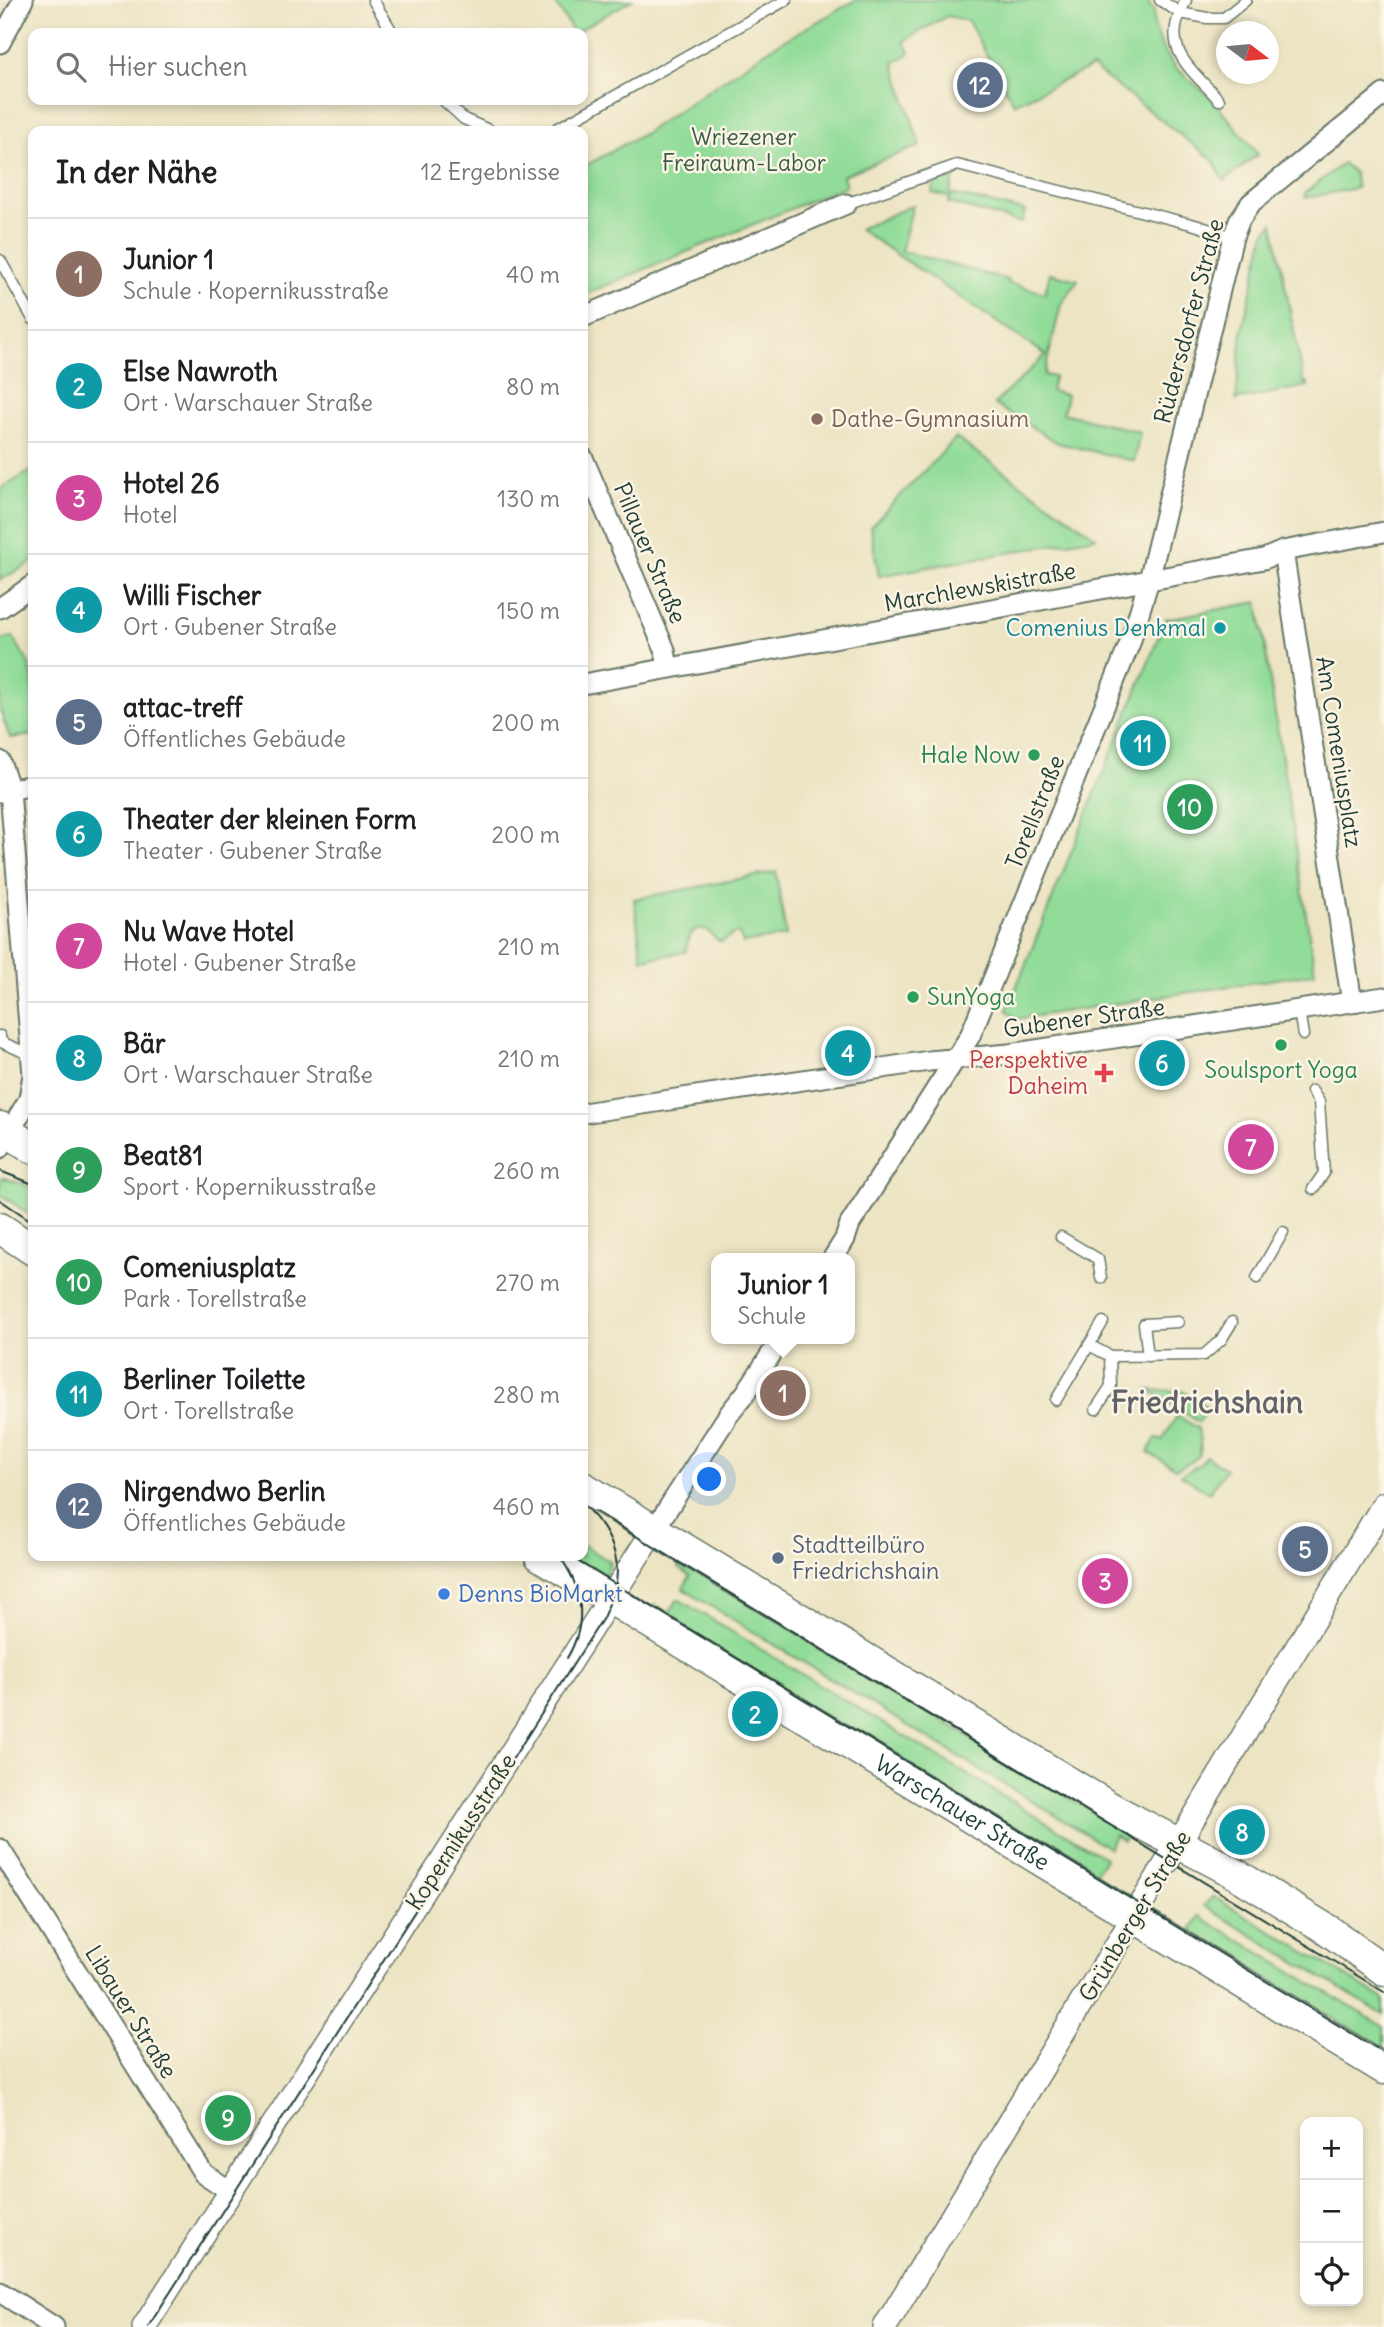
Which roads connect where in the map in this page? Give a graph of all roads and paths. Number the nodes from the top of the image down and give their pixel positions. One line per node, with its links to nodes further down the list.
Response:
1 (23, 0): 9 (street)
2 (373, 0): 8 (lane)
3 (786, 0): 14 (lane)
4 (1160, 0): 7 (lane)
5 (1186, 0): 7 (lane)
6 (1246, 0): 7 (lane)
7 (1180, 13): 11 (lane)
8 (390, 28)
9 (0, 43)
10 (1384, 94): 16 (street, Rüdersdorfer Straße)
11 (1219, 100)
12 (449, 105): 13 (lane)
13 (480, 126)
14 (562, 126)
15 (845, 204): 16 (lane); 19 (street)
16 (1233, 237): 23 (street, Rüdersdorfer Straße)
17 (0, 260): 18 (lane)
18 (28, 310)
19 (588, 315)
20 (588, 470): 26 (street, Pillauer Straße)
21 (1384, 531): 22 (street, Marchlewskistraße)
22 (1283, 551): 23 (street, Marchlewskistraße); 32 (street, Am Comeniusplatz)
23 (1149, 580): 26 (street, Marchlewskistraße); 38 (street, Torellstraße)
24 (28, 588): 25 (street)
25 (7, 603)
26 (668, 668): 27 (street, Marchlewskistraße)
27 (588, 683)
28 (0, 761): 30 (street)
29 (28, 786): 30 (street)
30 (5, 791): 34 (street)
31 (1384, 998): 32 (street, Gubener Straße)
32 (1352, 1003): 33 (street, Gubener Straße)
33 (1299, 1011): 35 (lane); 38 (street, Gubener Straße)
34 (28, 1025)
35 (1303, 1035)
36 (0, 1036): 37 (lane)
37 (28, 1054)
38 (957, 1058): 41 (street, Gubener Straße); 48 (street)
39 (1312, 1091): 43 (lane)
40 (28, 1101): 42 (street)
41 (588, 1112)
42 (11, 1139)
43 (1313, 1189)
44 (0, 1228): 47 (main road)
45 (1283, 1232): 50 (lane)
46 (1060, 1237): 49 (lane)
47 (28, 1247)
48 (836, 1253)
49 (1101, 1278)
50 (1257, 1278)
51 (1103, 1322): 55 (lane)
52 (1178, 1322): 57 (lane)
53 (1232, 1322): 57 (lane)
54 (778, 1344): 62 (street, Kopernikusstraße)
55 (1089, 1345): 56 (lane); 58 (lane)
56 (1110, 1356): 57 (lane); 59 (lane)
57 (1147, 1356)
58 (1056, 1400)
59 (1096, 1409)
60 (588, 1490): 62 (main road)
61 (1384, 1504): 65 (street, Grünberger Straße)
62 (654, 1530): 64 (street, Kopernikusstraße); 65 (main road)
63 (548, 1561): 64 (main road, Warschauer Straße)
64 (611, 1599): 67 (main road, Warschauer Straße); 70 (street, Kopernikusstraße)
65 (1180, 1843): 67 (street, Grünberger Straße); 68 (main road)
66 (0, 1850): 70 (street, Libauer Straße)
67 (1134, 1917): 69 (main road, Warschauer Straße); 74 (street, Grünberger Straße)
68 (1384, 1970)
69 (1384, 2069)
70 (230, 2191): 73 (street, Kopernikusstraße)
71 (0, 2292): 72 (street)
72 (54, 2327)
73 (144, 2327)
74 (886, 2327)

